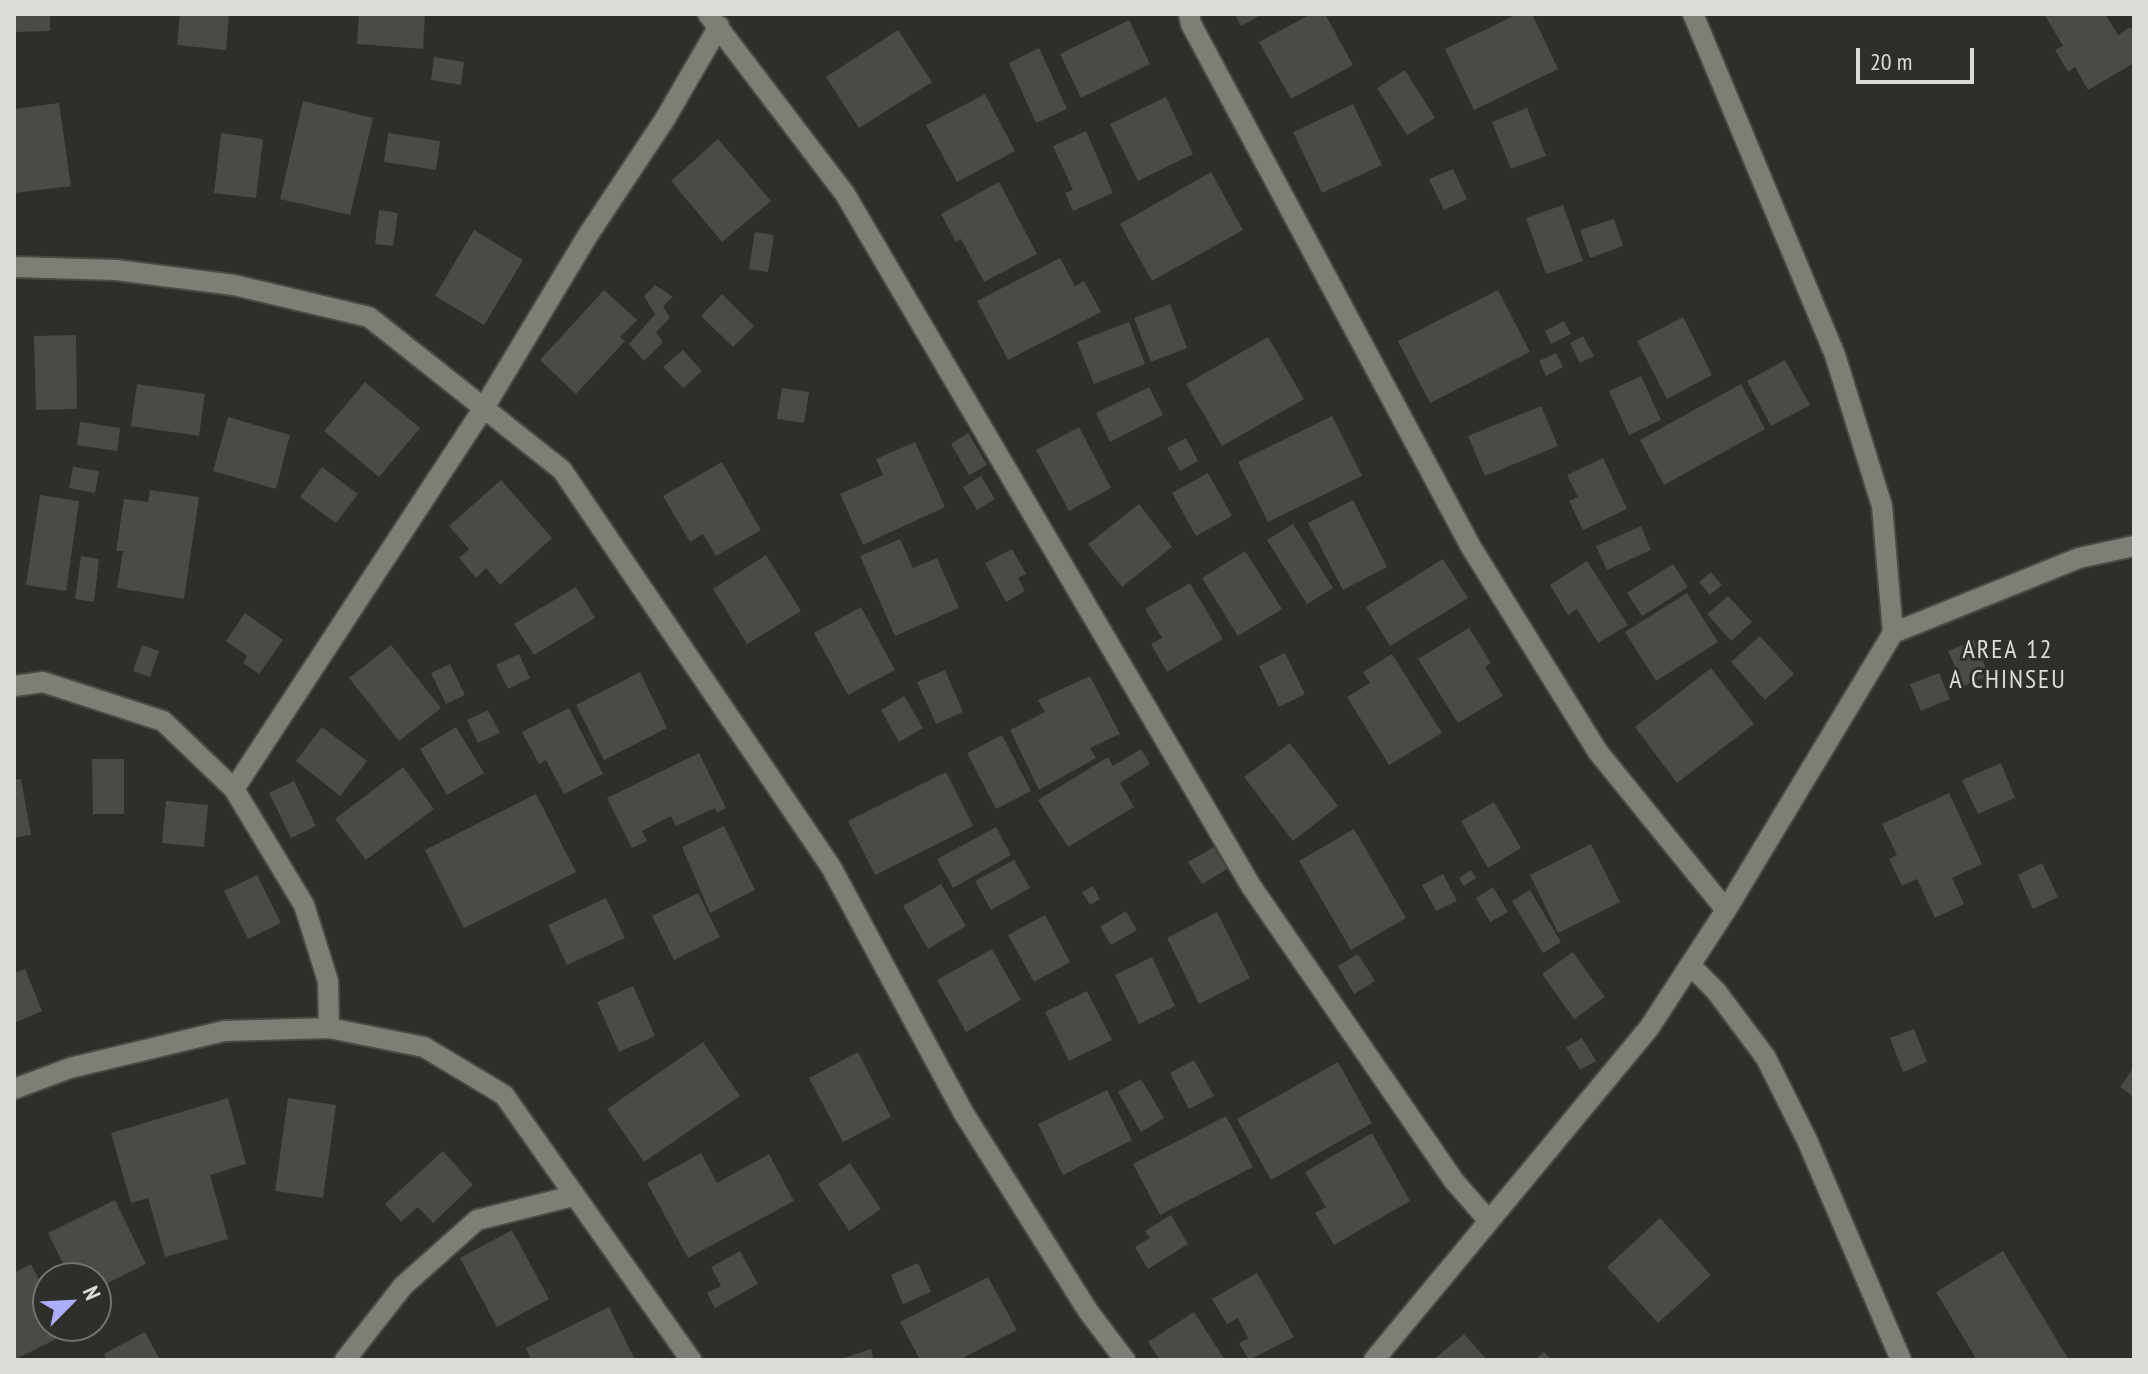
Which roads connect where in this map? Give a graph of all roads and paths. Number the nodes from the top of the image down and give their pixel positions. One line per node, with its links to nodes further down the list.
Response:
1 (1189, 14): 10 (street)
2 (1693, 14): 7 (street)
3 (713, 20): 5 (street); 15 (street)
4 (14, 267): 5 (street)
5 (485, 406): 9 (street); 18 (street)
6 (2134, 546): 7 (street)
7 (1893, 633): 10 (street)
8 (14, 686): 9 (street)
9 (234, 789): 12 (street)
10 (1726, 910): 11 (street)
11 (1691, 966): 15 (street); 20 (street)
12 (329, 1028): 13 (street); 14 (street)
13 (14, 1089)
14 (573, 1196): 16 (street); 17 (street)
15 (1489, 1221): 19 (street)
16 (345, 1360)
17 (691, 1360)
18 (1125, 1360)
19 (1374, 1360)
20 (1901, 1360)

